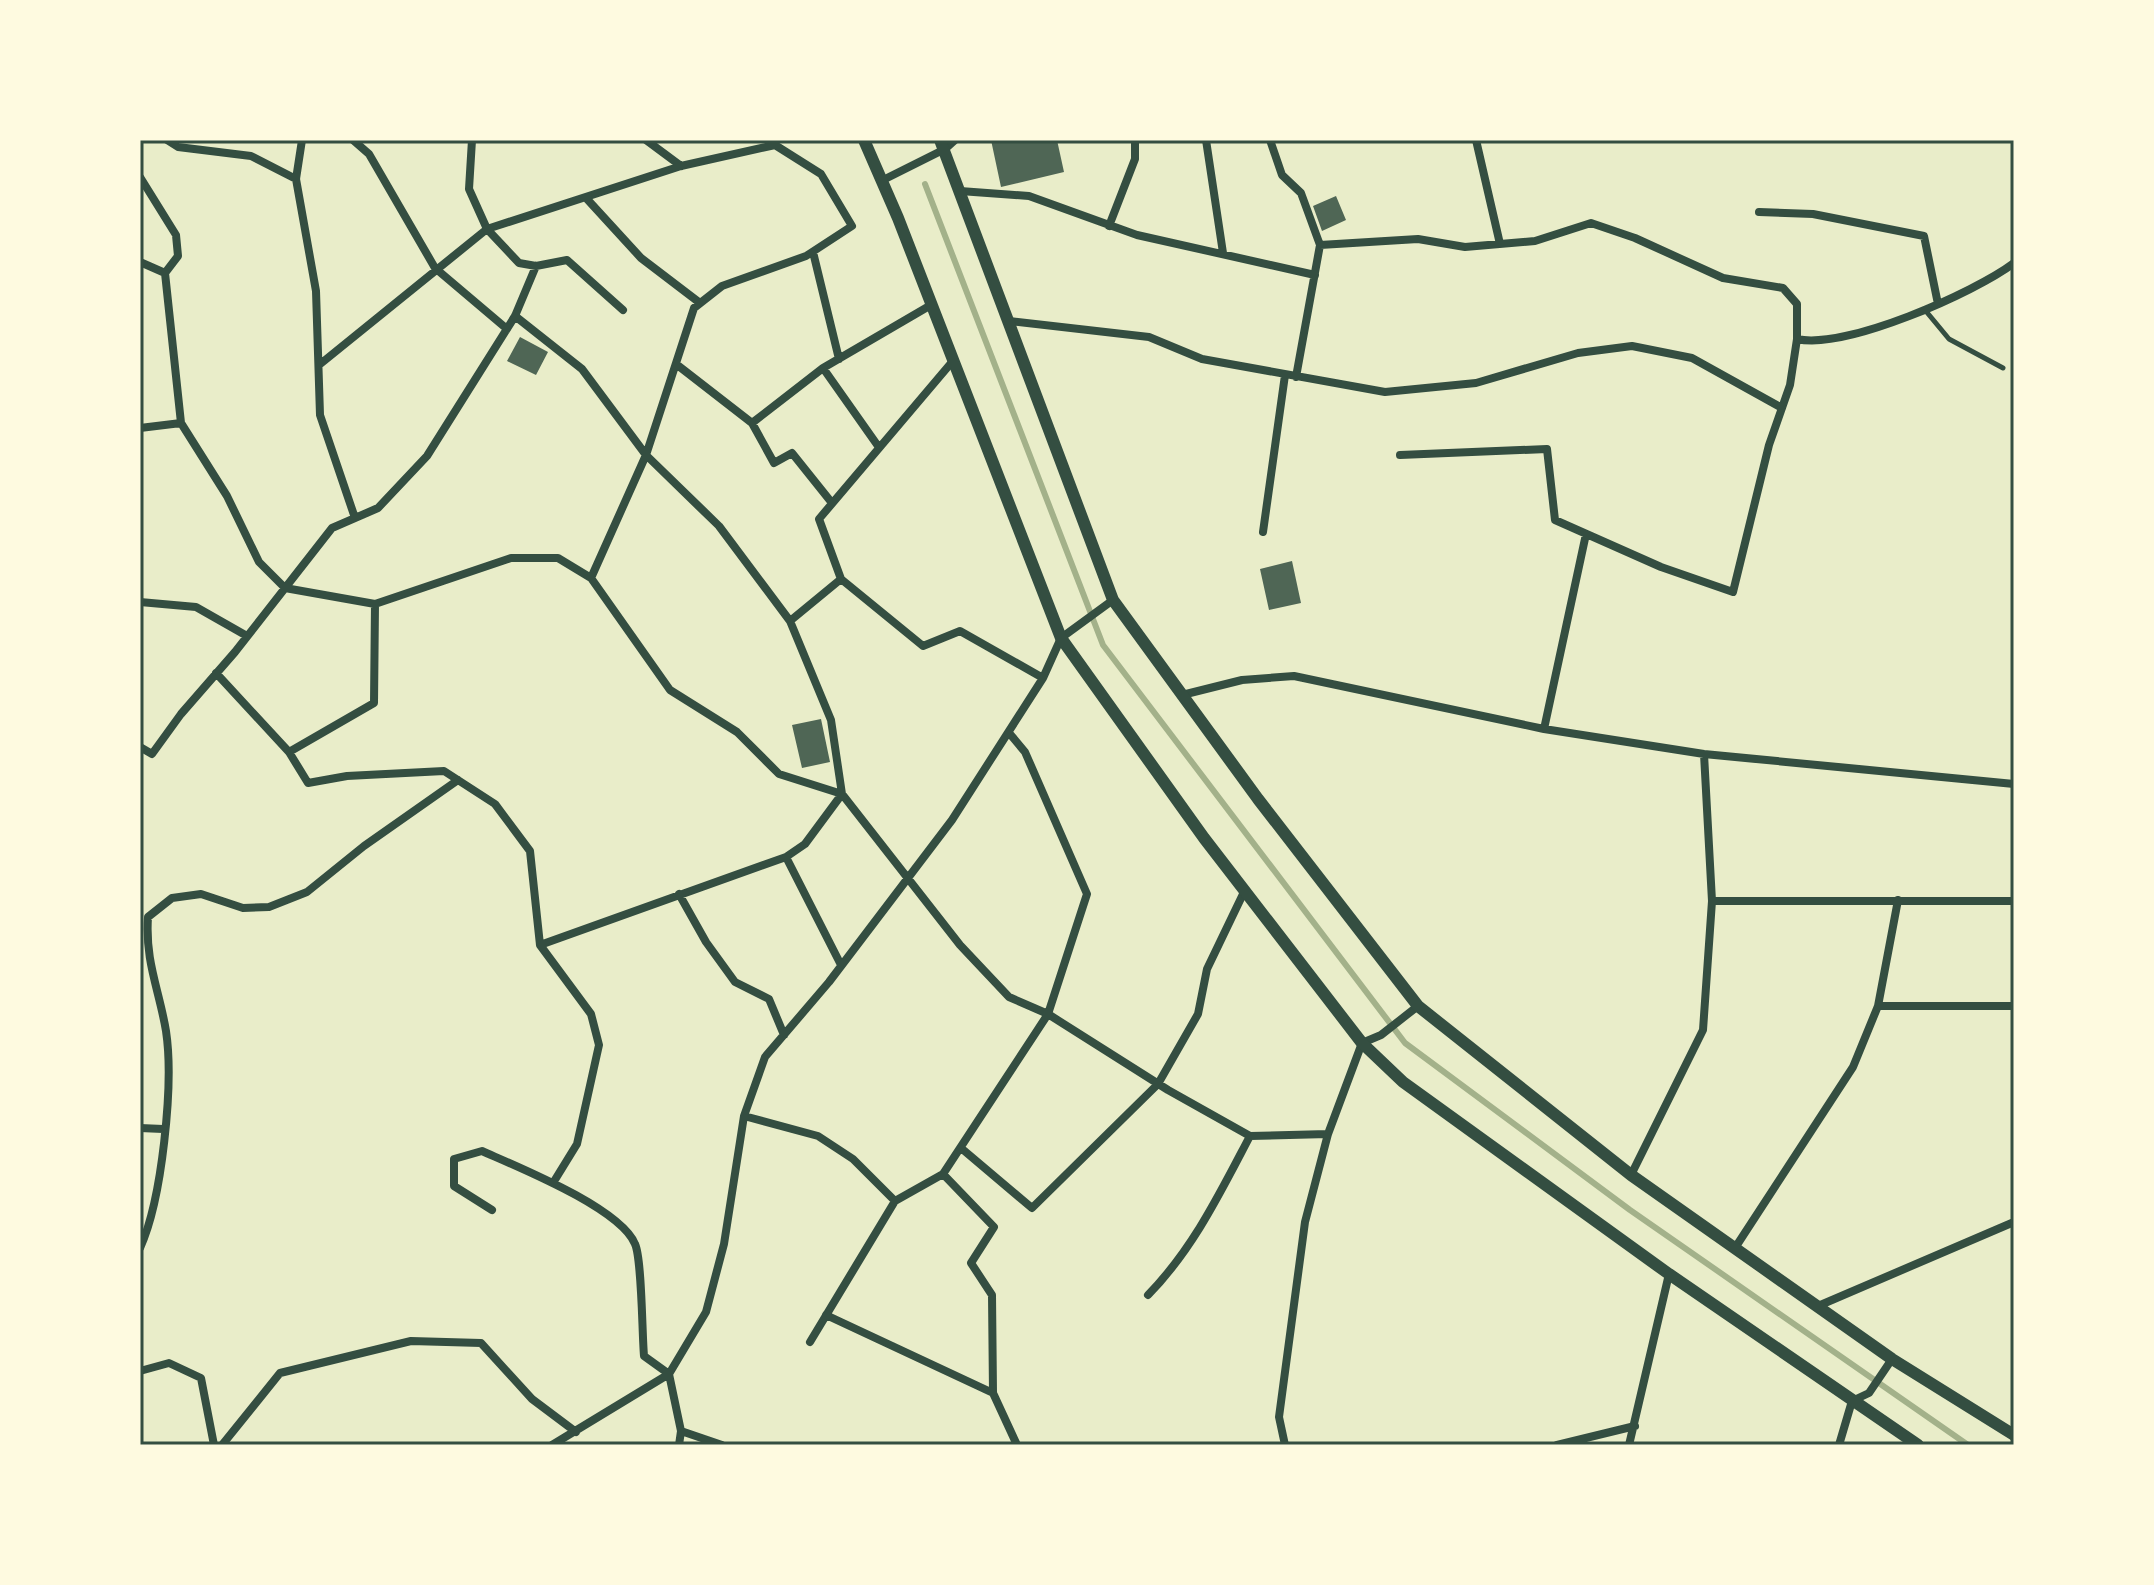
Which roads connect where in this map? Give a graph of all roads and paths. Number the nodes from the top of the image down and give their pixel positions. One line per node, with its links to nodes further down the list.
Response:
1 (167, 140): 16 (street)
2 (302, 140): 16 (street)
3 (353, 140): 30 (street)
4 (472, 140): 22 (street)
5 (646, 140): 14 (street)
6 (864, 140): 17 (street)
7 (955, 140): 13 (street)
8 (1135, 140): 21 (street)
9 (1206, 140): 26 (street)
10 (1270, 140): 24 (street)
11 (1476, 140): 23 (street)
12 (774, 142): 14 (street); 25 (street)
13 (942, 145): 17 (street); 18 (street)
14 (681, 166): 19 (street)
15 (140, 177): 31 (street)
16 (296, 179): 45 (street)
17 (881, 181): 35 (street)
18 (960, 191): 21 (street); 39 (street)
19 (587, 199): 22 (street); 33 (street)
20 (1759, 212): 34 (street)
21 (1109, 226): 26 (street)
22 (487, 229): 29 (street); 30 (street)
23 (1500, 244): 24 (street); 41 (street)
24 (1320, 245): 32 (street)
25 (813, 252): 33 (street); 42 (street)
26 (1223, 253): 32 (street)
27 (140, 262): 31 (street)
28 (2014, 263): 34 (street)
29 (536, 266): 36 (street); 38 (street)
30 (435, 268): 40 (street); 45 (street)
31 (165, 273): 51 (street)
32 (1315, 275): 49 (street)
33 (700, 303): 44 (street)
34 (1938, 304): 37 (street)
35 (931, 305): 42 (street); 43 (street)
36 (623, 310)
37 (1925, 310): 41 (street); 47 (lane)
38 (515, 316): 40 (street); 55 (street)
39 (1009, 321): 48 (street); 66 (street)
40 (507, 329): 58 (street)
41 (1797, 339): 50 (street)
42 (839, 359): 46 (street)
43 (952, 362): 54 (street); 69 (street)
44 (676, 364): 52 (street); 55 (street)
45 (319, 365): 58 (street)
46 (823, 368): 52 (street); 54 (street)
47 (2003, 368)
48 (1285, 375): 49 (street); 59 (street)
49 (1296, 377): 50 (street)
50 (1782, 408): 60 (street)
51 (181, 423): 53 (street); 63 (street)
52 (752, 423): 57 (street)
53 (140, 428)
54 (878, 446): 57 (street)
55 (646, 455): 61 (street); 67 (street)
56 (1400, 455): 60 (street)
57 (832, 503): 62 (street)
58 (355, 518): 63 (street)
59 (1263, 532)
60 (1586, 534): 73 (street)
61 (591, 578): 65 (street); 80 (street)
62 (841, 579): 67 (street); 71 (street)
63 (285, 588): 65 (street); 68 (street)
64 (140, 602): 68 (street)
65 (375, 604): 76 (street)
66 (1108, 604): 69 (street); 72 (street)
67 (790, 621): 80 (street)
68 (247, 636): 70 (street)
69 (1061, 638): 71 (street); 83 (street)
70 (216, 673): 75 (street); 76 (street)
71 (1043, 678): 74 (street)
72 (1182, 695): 73 (street); 90 (street)
73 (1544, 729): 77 (street)
74 (1010, 734): 82 (street); 93 (street)
75 (140, 747)
76 (289, 752): 78 (street)
77 (1704, 754): 79 (street); 86 (street)
78 (458, 780): 88 (street); 99 (street)
79 (2014, 784)
80 (842, 794): 81 (street); 82 (street)
81 (786, 857): 84 (street); 89 (street)
82 (905, 877): 89 (street); 93 (street)
83 (1244, 892): 95 (street); 96 (street)
84 (679, 894): 88 (street); 94 (street)
85 (1898, 900): 86 (street); 87 (street); 91 (street)
86 (1712, 901): 104 (street)
87 (2014, 901)
88 (540, 945): 105 (street)
89 (841, 965): 94 (street)
90 (1418, 1006): 95 (street); 104 (street)
91 (1878, 1006): 92 (street); 110 (street)
92 (2014, 1006)
93 (1048, 1014): 96 (street); 102 (street)
94 (784, 1035): 97 (street)
95 (1362, 1043): 100 (street); 111 (street)
96 (1158, 1084): 101 (street); 102 (street)
97 (744, 1116): 106 (street); 118 (street)
98 (140, 1128): 99 (street)
99 (163, 1129): 109 (street)
100 (1328, 1134): 101 (street); 131 (street)
101 (1250, 1136): 112 (street)
102 (961, 1148): 103 (street)
103 (943, 1174): 106 (street); 119 (street)
104 (1631, 1175): 110 (street)
105 (553, 1183): 107 (street); 118 (street)
106 (895, 1201): 114 (street)
107 (492, 1210)
108 (2014, 1222): 113 (street)
109 (140, 1248)
110 (1735, 1248): 113 (street)
111 (1669, 1274): 120 (street); 121 (street)
112 (1148, 1295)
113 (1818, 1306): 116 (street)
114 (826, 1315): 115 (street); 119 (street)
115 (810, 1342)
116 (1890, 1364): 120 (street); 122 (street)
117 (140, 1371): 125 (street)
118 (669, 1374): 123 (street); 124 (street)
119 (993, 1393): 130 (street)
120 (1852, 1401): 134 (street); 135 (street)
121 (1635, 1426): 132 (street); 133 (street)
122 (2010, 1428)
123 (681, 1431): 128 (street); 129 (street)
124 (576, 1432): 126 (street); 127 (street)
125 (214, 1445)
126 (222, 1445)
127 (552, 1445)
128 (679, 1445)
129 (722, 1445)
130 (1017, 1445)
131 (1285, 1445)
132 (1557, 1445)
133 (1629, 1445)
134 (1839, 1445)
135 (1918, 1445)

